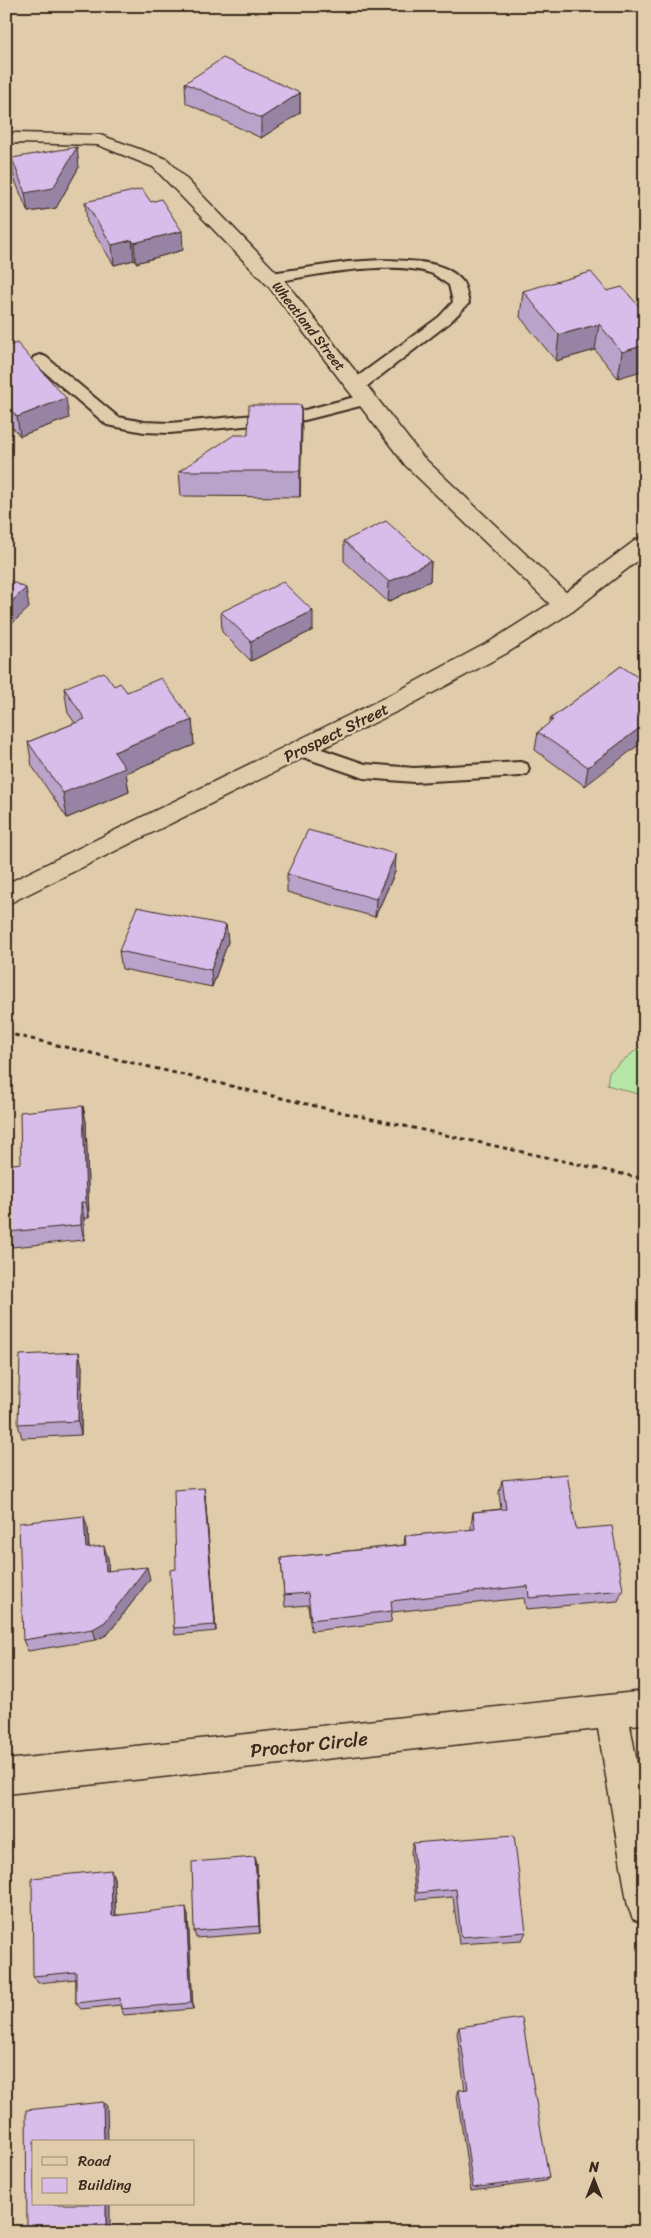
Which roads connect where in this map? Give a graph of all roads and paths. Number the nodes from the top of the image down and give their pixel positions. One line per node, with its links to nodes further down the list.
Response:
1 (6, 140): 2 (street, Wheatland Street)
2 (271, 278): 4 (street, Wheatland Street); 4 (lane)
3 (40, 360): 4 (lane)
4 (361, 392): 6 (street, Wheatland Street)
5 (645, 544): 6 (street, Prospect Street)
6 (565, 605): 7 (street, Prospect Street)
7 (301, 748): 8 (lane); 9 (street, Prospect Street)
8 (520, 768)
9 (7, 893)
10 (6, 1033): 11 (path)
11 (645, 1179)
12 (645, 1707): 13 (street, Proctor Circle)
13 (611, 1710): 14 (street, Proctor Circle); 15 (street)
14 (6, 1777)
15 (645, 1907)

